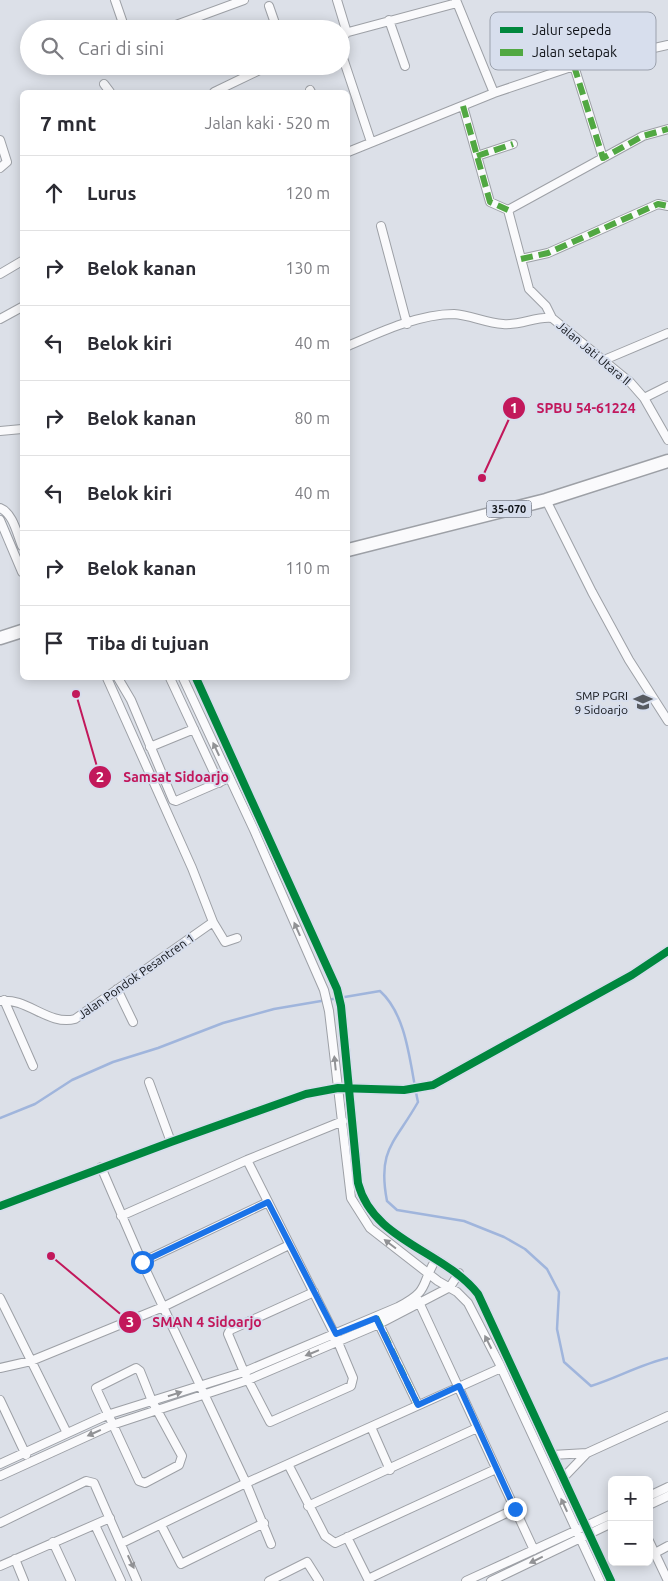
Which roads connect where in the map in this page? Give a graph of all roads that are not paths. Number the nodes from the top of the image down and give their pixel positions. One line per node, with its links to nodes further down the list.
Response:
1 (115, 0): 6 (street)
2 (244, 0): 7 (street)
3 (337, 0): 9 (street)
4 (456, 2): 10 (street); 20 (street)
5 (269, 6): 8 (street)
6 (122, 20)
7 (190, 20)
8 (274, 20)
9 (341, 20)
10 (389, 20): 11 (street); 12 (street)
11 (350, 32)
12 (405, 66)
13 (562, 70): 20 (street)
14 (575, 70): 28 (street)
15 (249, 75): 19 (street)
16 (349, 75): 24 (street)
17 (104, 84): 18 (street)
18 (108, 90)
19 (218, 90)
20 (494, 93): 21 (street)
21 (463, 106): 24 (street); 27 (street)
22 (668, 129): 28 (street)
23 (0, 140): 29 (street)
24 (371, 142): 26 (street)
25 (513, 144): 27 (street)
26 (350, 151)
27 (477, 156): 31 (street)
28 (604, 158): 31 (street)
29 (0, 168)
30 (668, 206): 33 (street)
31 (508, 210): 33 (street)
32 (381, 226): 39 (street)
33 (521, 259): 37 (street)
34 (20, 262): 35 (street)
35 (0, 274)
36 (20, 308): 38 (street)
37 (552, 318): 39 (street, Jalan Jati Utara II); 42 (street, Jalan Jati Utara II)
38 (0, 319)
39 (407, 324): 41 (street, Jalan Jati Utara II)
40 (668, 333): 42 (street)
41 (350, 345)
42 (604, 360): 44 (street, Jalan Jati Utara II)
43 (668, 386): 44 (street)
44 (644, 398): 47 (street, Jalan Jati Utara II)
45 (20, 429): 46 (street)
46 (0, 431)
47 (668, 440)
48 (668, 462): 49 (main road, 35-070)
49 (546, 500): 53 (main road, 35-070); 62 (street)
50 (0, 508): 52 (street)
51 (0, 520): 54 (street)
52 (20, 541)
53 (350, 549)
54 (20, 567)
55 (20, 632): 56 (main road)
56 (0, 638)
57 (108, 680): 70 (street)
58 (119, 680): 64 (street)
59 (171, 680): 63 (street)
60 (184, 680): 66 (street, one-way to 60)
61 (197, 680): 65 (street)
62 (668, 721)
63 (194, 729): 64 (street); 67 (street)
64 (150, 747): 67 (street)
65 (237, 767): 66 (street); 68 (street)
66 (228, 775): 67 (street); 69 (street)
67 (219, 783)
68 (264, 825): 69 (street); 73 (street)
69 (254, 830): 74 (street, one-way to 69)
70 (213, 922): 71 (street); 75 (street, Jalan Pondok Pesantren 1)
71 (237, 938)
72 (668, 950): 81 (street)
73 (322, 954): 74 (street); 81 (street)
74 (311, 959): 80 (street, one-way to 74)
75 (117, 989): 76 (street, Jalan Pondok Pesantren 1); 77 (street)
76 (2, 1000): 78 (street)
77 (133, 1022)
78 (33, 1066)
79 (149, 1082): 85 (street)
80 (338, 1088): 81 (street); 82 (street); 85 (street)
81 (349, 1088): 83 (street)
82 (344, 1121): 84 (street); 88 (street)
83 (354, 1132): 84 (street); 86 (street)
84 (345, 1133): 87 (street)
85 (171, 1142): 89 (street)
86 (356, 1155): 87 (street); 94 (street)
87 (346, 1156): 97 (street, one-way to 87)
88 (247, 1160): 90 (street); 92 (street)
89 (101, 1167): 91 (street); 92 (street)
90 (268, 1202): 93 (street); 95 (street)
91 (0, 1206)
92 (121, 1216): 95 (street)
93 (289, 1245): 99 (street); 102 (street)
94 (436, 1259): 96 (street); 97 (street)
95 (142, 1262): 102 (street)
96 (459, 1273): 98 (street); 105 (street)
97 (429, 1274): 98 (street); 101 (street)
98 (450, 1287): 101 (street); 107 (street, one-way to 98)
99 (314, 1292): 104 (street); 109 (street)
100 (0, 1298): 106 (street)
101 (418, 1301): 103 (street); 114 (street)
102 (163, 1307): 106 (street); 113 (street)
103 (377, 1321): 104 (street); 118 (street)
104 (337, 1338): 109 (street); 111 (street, one-way to 111); 111 (street)
105 (509, 1358): 107 (street); 110 (street)
106 (31, 1361): 108 (street); 125 (street)
107 (500, 1366): 112 (street); 114 (street)
108 (0, 1368)
109 (244, 1372): 111 (street); 113 (street)
110 (516, 1375): 112 (street); 128 (street)
111 (248, 1380): 115 (street)
112 (506, 1380): 151 (street, one-way to 112)
113 (201, 1385): 115 (street); 117 (street, one-way to 113)
114 (459, 1386): 118 (street); 124 (street)
115 (205, 1394): 119 (street); 136 (street)
116 (0, 1400): 126 (street)
117 (152, 1401): 119 (street); 120 (street); 120 (street)
118 (418, 1405): 123 (street)
119 (157, 1410): 122 (street); 122 (street)
120 (107, 1415): 122 (street); 125 (street)
121 (668, 1416): 127 (street)
122 (112, 1425): 129 (street, one-way to 129)
123 (371, 1427): 131 (street); 133 (street)
124 (477, 1428): 132 (street); 133 (street)
125 (66, 1433): 126 (street)
126 (25, 1451): 129 (street); 130 (street)
127 (587, 1453): 128 (street); 135 (street)
128 (552, 1455): 135 (street)
129 (29, 1462): 134 (street)
130 (0, 1464)
131 (288, 1466): 136 (street); 141 (street)
132 (496, 1469): 142 (street); 153 (street)
133 (390, 1470): 141 (street)
134 (0, 1476)
135 (563, 1478): 150 (street)
136 (246, 1483): 146 (street); 148 (street)
137 (668, 1487): 138 (street)
138 (653, 1494)
139 (668, 1496): 140 (street)
140 (653, 1503)
141 (308, 1506): 153 (street)
142 (515, 1509): 160 (street); 165 (street)
143 (608, 1516): 150 (street)
144 (110, 1518): 145 (street); 147 (street); 156 (street)
145 (0, 1523)
146 (264, 1524): 148 (street); 157 (street)
147 (95, 1525): 155 (street); 169 (street)
148 (161, 1525): 156 (street)
149 (608, 1525): 152 (street)
150 (585, 1526): 151 (street); 152 (street)
151 (576, 1530): 154 (street); 160 (street)
152 (589, 1535): 154 (street); 175 (street)
153 (347, 1537): 165 (street)
154 (580, 1539): 166 (street, one-way to 166); 174 (street)
155 (53, 1542): 162 (street); 168 (street)
156 (122, 1543): 170 (street, one-way to 170)
157 (271, 1544)
158 (668, 1546): 161 (street)
159 (653, 1548): 161 (street)
160 (534, 1550): 164 (street)
161 (655, 1552): 176 (street)
162 (15, 1559): 163 (street); 167 (street)
163 (0, 1566)
164 (493, 1569): 166 (street); 173 (street)
165 (369, 1580)
166 (496, 1580)
167 (24, 1581)
168 (70, 1581)
169 (121, 1581)
170 (137, 1581)
171 (270, 1581): 172 (street)
172 (319, 1581)
173 (466, 1581)
174 (600, 1581)
175 (611, 1581)
176 (668, 1581)

